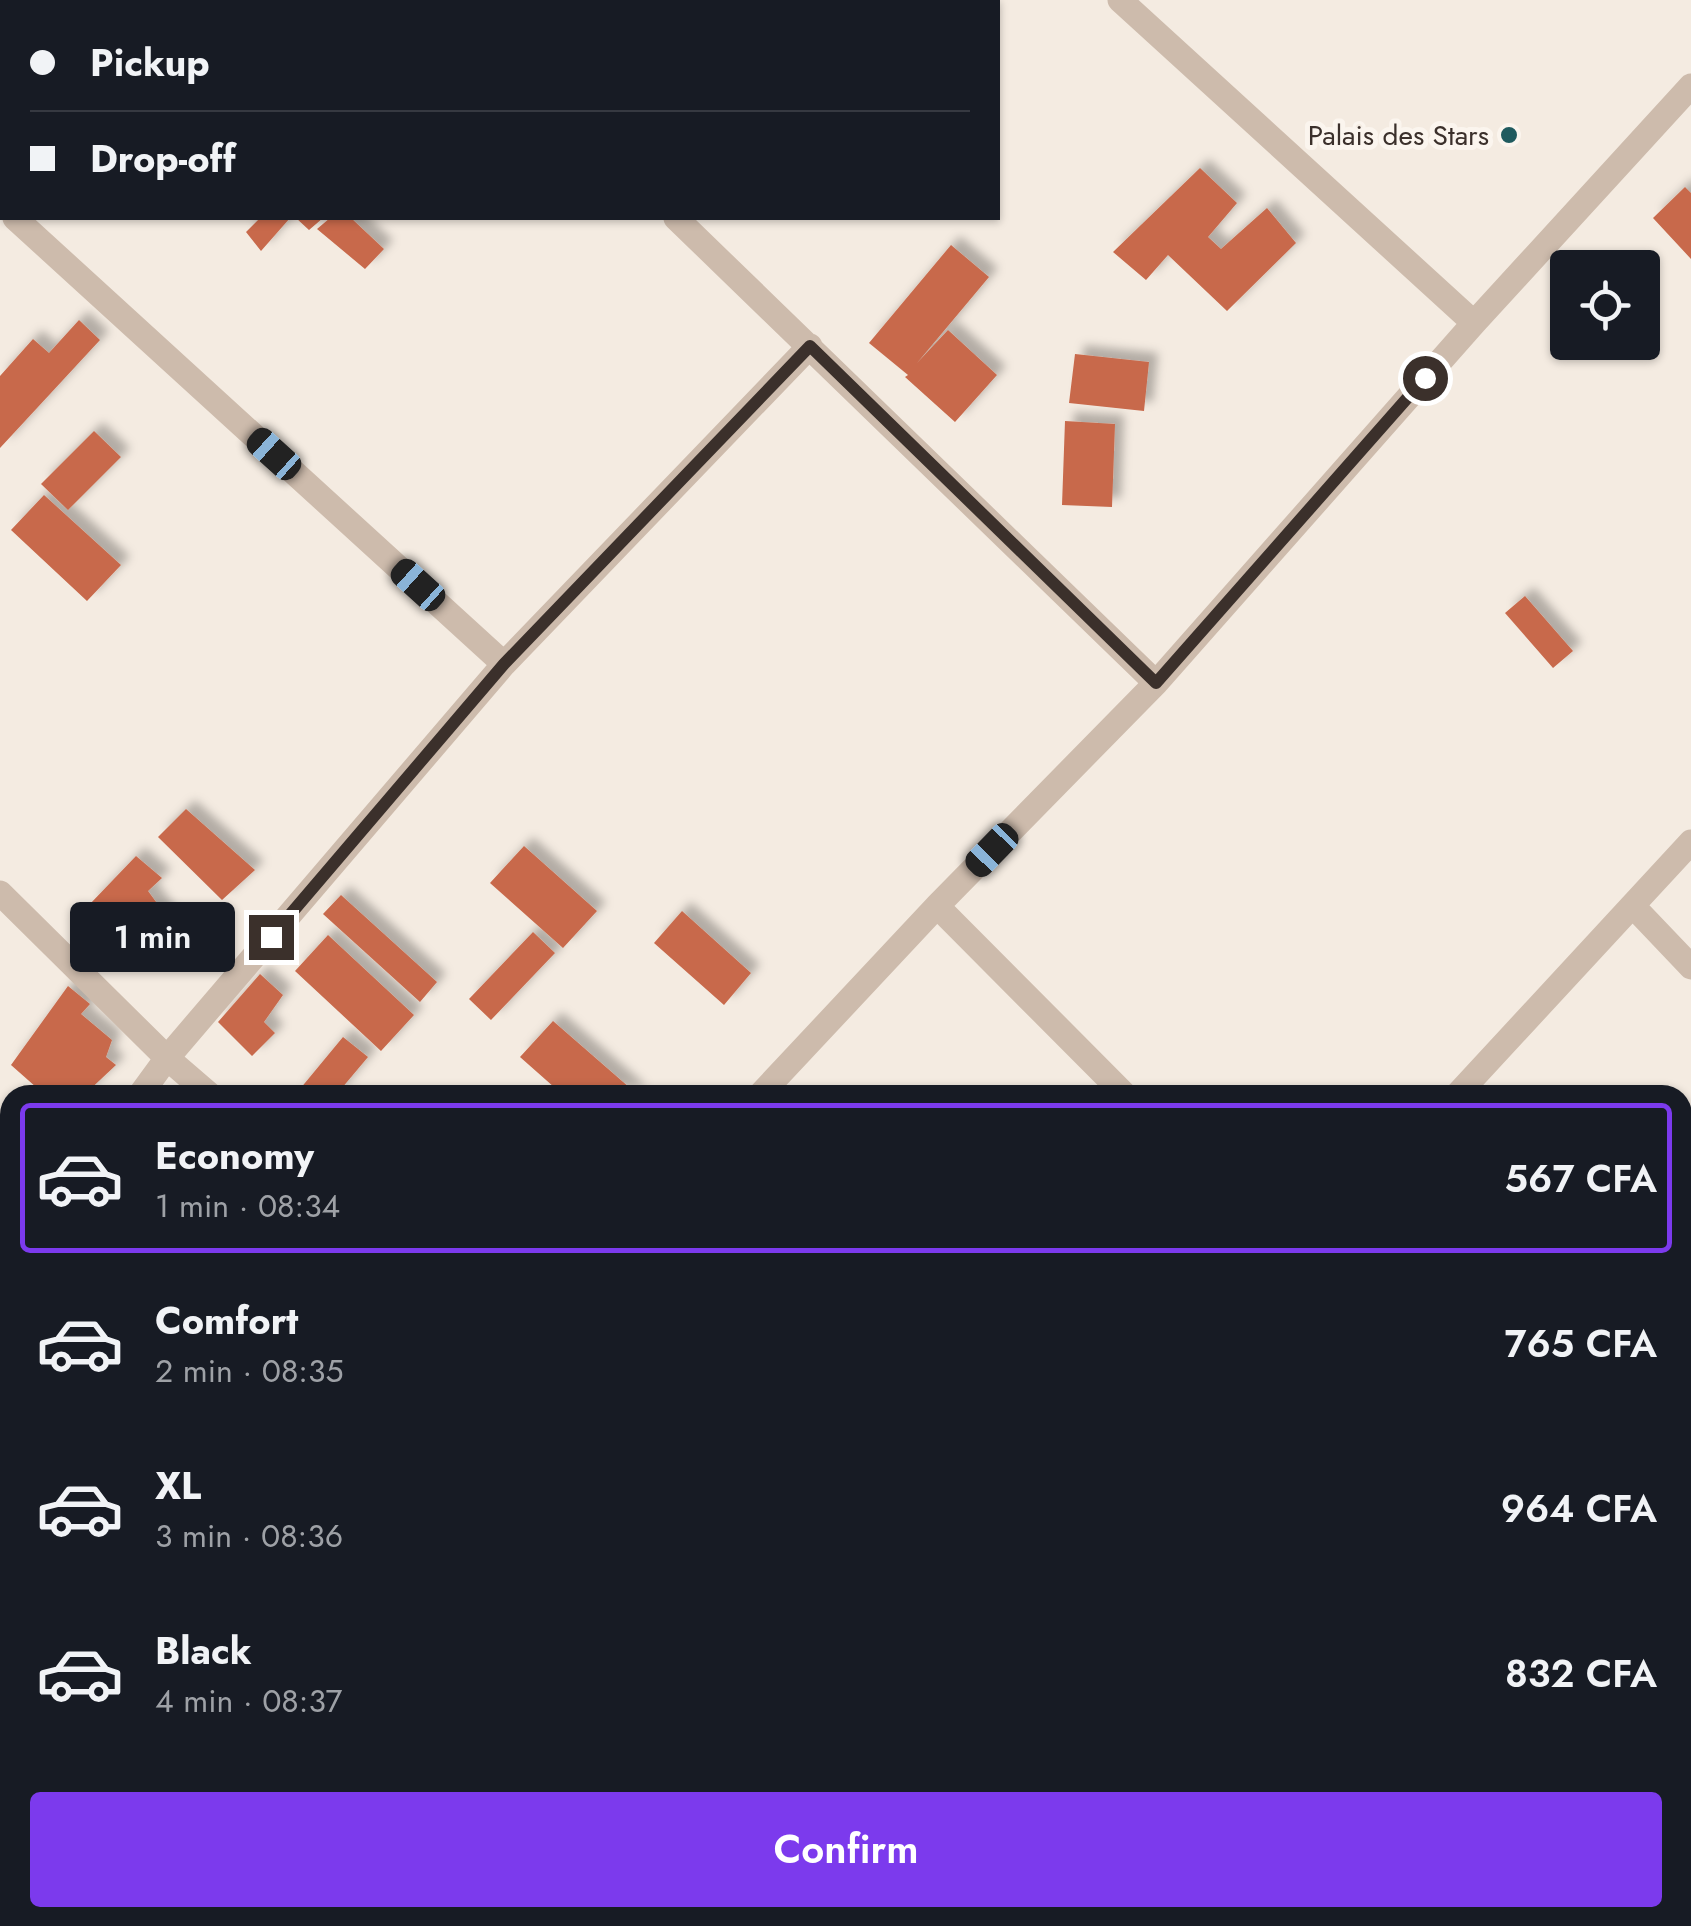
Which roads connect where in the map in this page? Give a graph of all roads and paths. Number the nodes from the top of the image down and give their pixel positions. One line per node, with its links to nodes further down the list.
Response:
1 (1120, 0): 5 (street)
2 (1691, 86): 5 (street)
3 (16, 220): 7 (street)
4 (678, 220): 6 (street)
5 (1474, 323): 8 (street)
6 (810, 346): 7 (street); 8 (street)
7 (504, 664): 14 (street)
8 (1156, 683): 11 (street)
9 (1691, 842): 12 (street)
10 (0, 893): 14 (street)
11 (937, 906): 17 (street); 18 (street)
12 (1633, 906): 13 (street); 19 (street)
13 (1691, 967)
14 (168, 1058): 15 (street); 16 (street)
15 (148, 1085)
16 (199, 1085)
17 (769, 1085)
18 (1115, 1085)
19 (1466, 1085)

